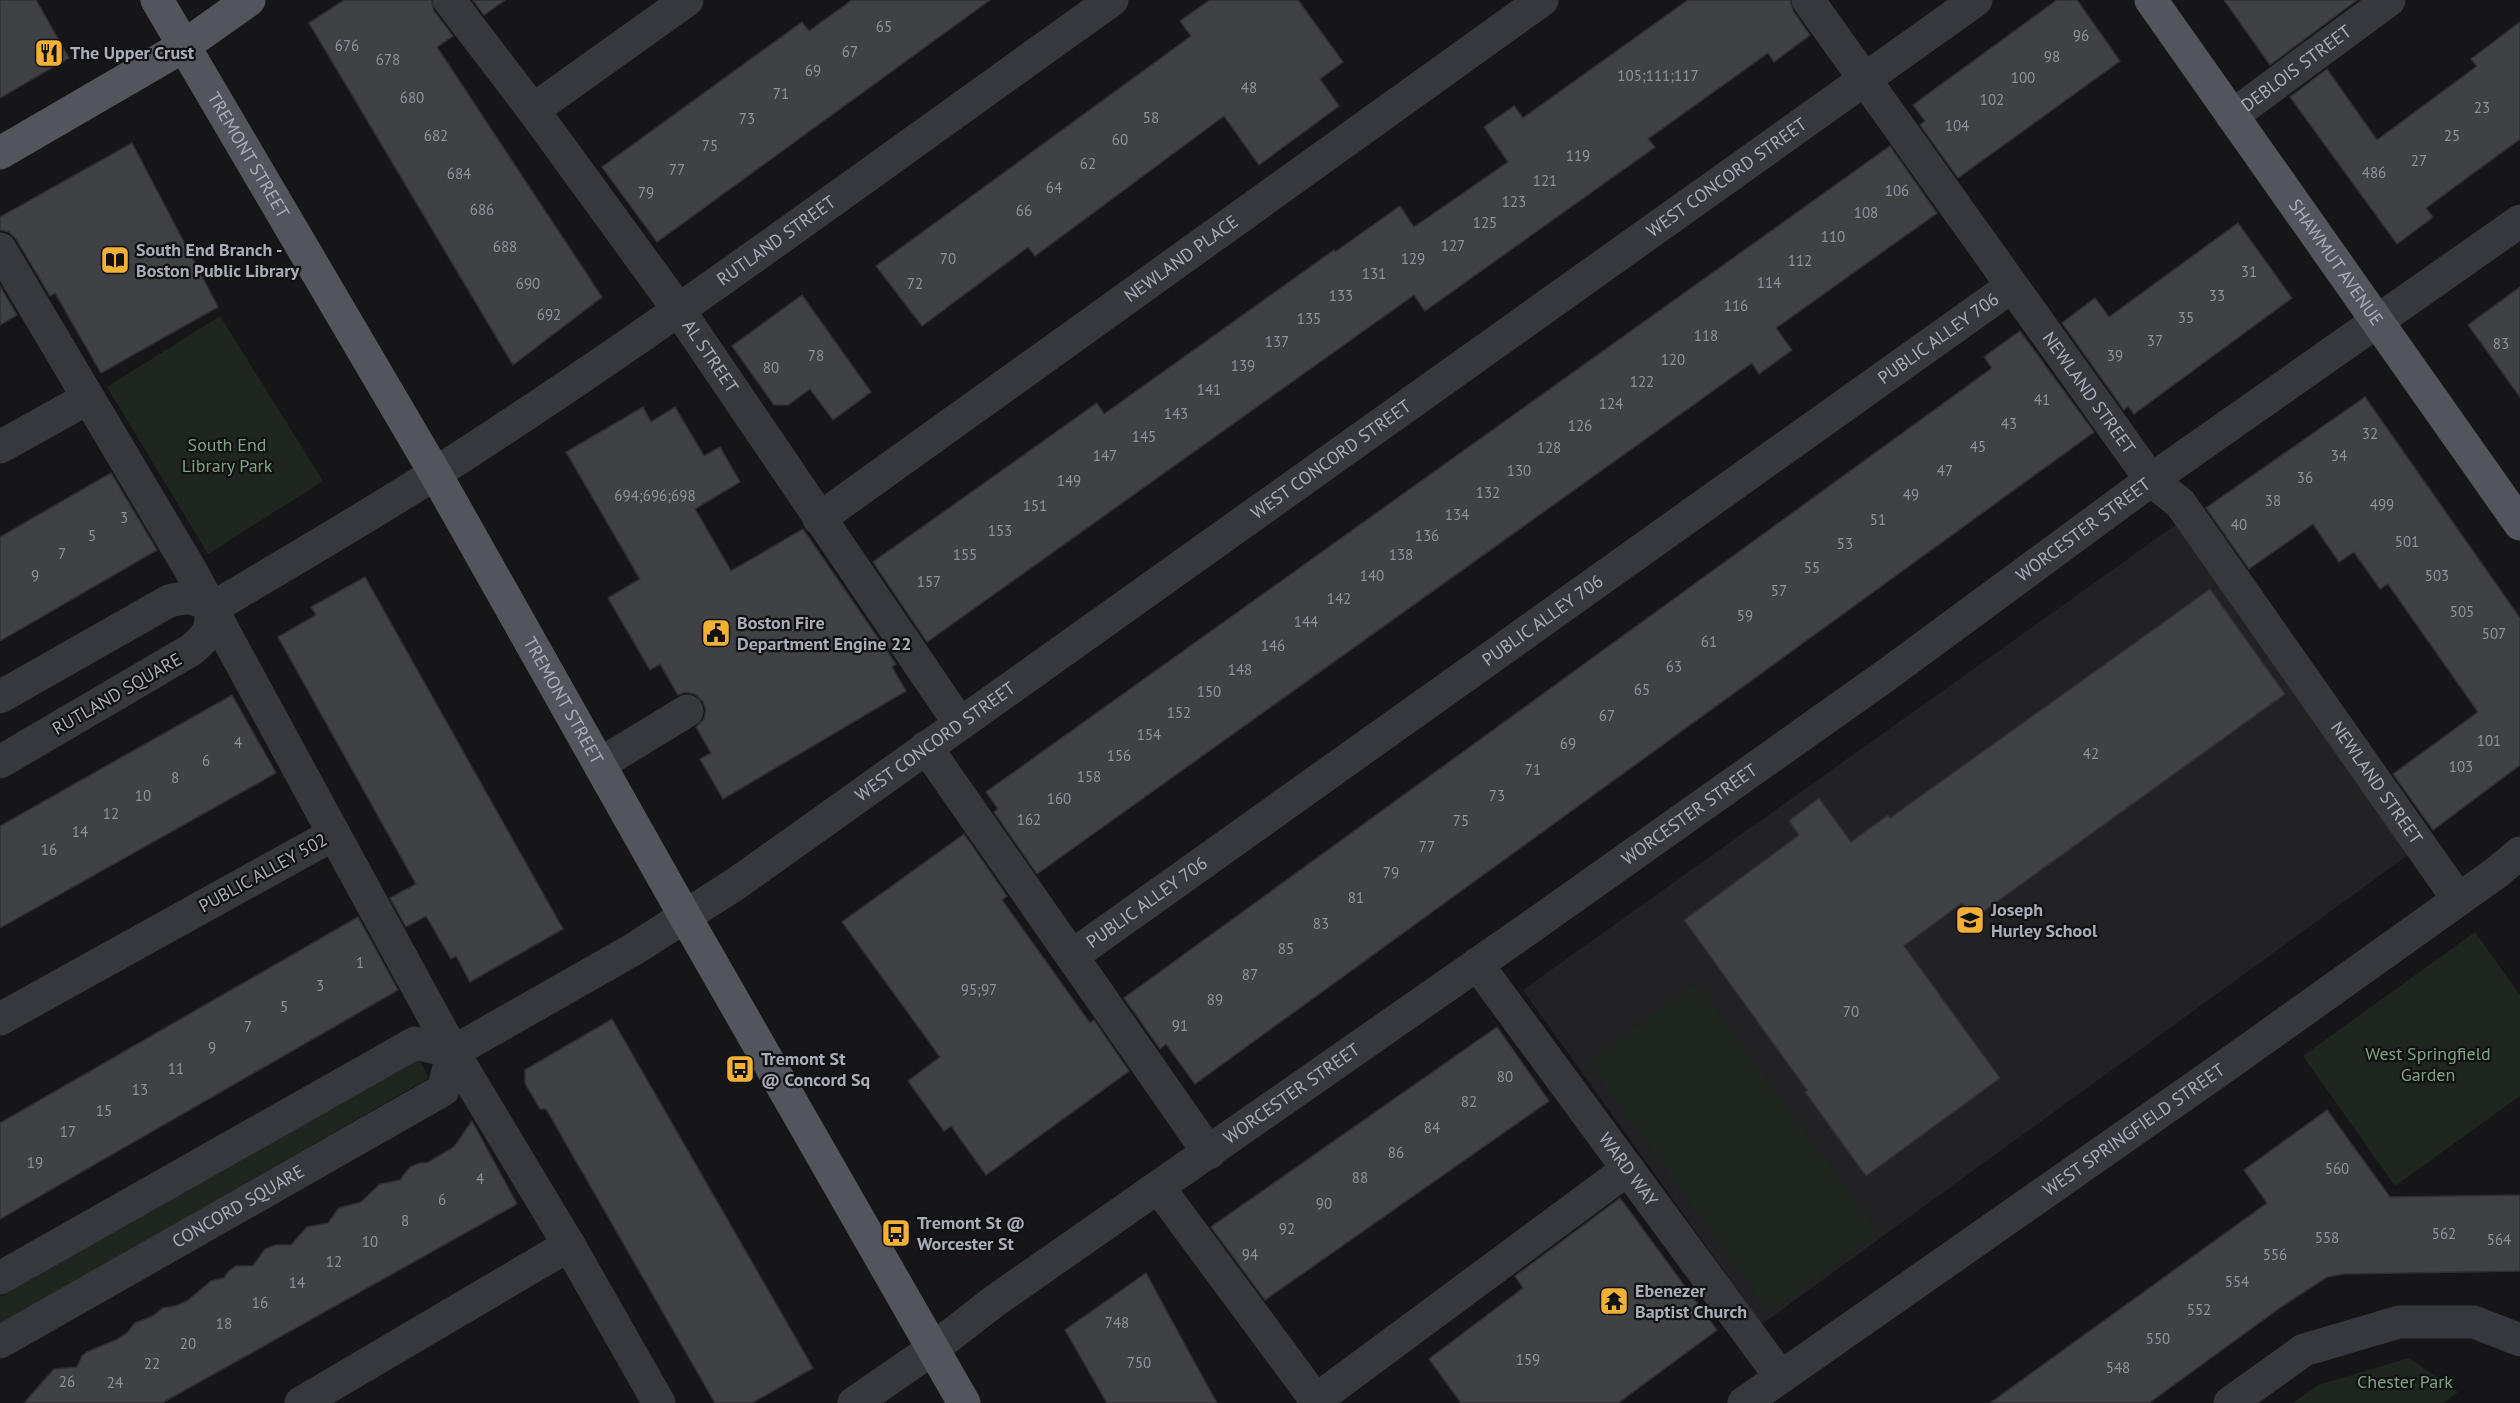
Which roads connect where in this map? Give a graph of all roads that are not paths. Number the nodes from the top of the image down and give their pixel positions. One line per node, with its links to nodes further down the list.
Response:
1 (157, 0): 11 (main road, TREMONT STREET)
2 (249, 0): 11 (main road)
3 (448, 0): 13 (street, AL STREET)
4 (687, 0): 13 (street)
5 (1112, 0): 19 (street, RUTLAND STREET)
6 (1542, 0): 25 (street, NEWLAND PLACE)
7 (1808, 0): 12 (street, NEWLAND STREET)
8 (1976, 0): 12 (street, WEST CONCORD STREET)
9 (2151, 0): 14 (main road, SHAWMUT AVENUE)
10 (2389, 0): 14 (street, DEBLOIS STREET)
11 (184, 46): 15 (main road); 23 (main road, TREMONT STREET)
12 (1864, 78): 18 (street, NEWLAND STREET); 30 (street, WEST CONCORD STREET)
13 (533, 110): 19 (street, AL STREET)
14 (2232, 116): 20 (main road, SHAWMUT AVENUE)
15 (0, 153)
16 (2520, 221): 20 (street, WORCESTER STREET)
17 (0, 249): 21 (street, PUBLIC ALLEY 502)
18 (2012, 286): 24 (street, NEWLAND STREET); 38 (street, PUBLIC ALLEY 706)
19 (678, 309): 23 (street, RUTLAND STREET); 25 (street, AL STREET)
20 (2377, 321): 24 (street, WORCESTER STREET); 26 (main road, SHAWMUT AVENUE)
21 (88, 398): 22 (street); 27 (street, PUBLIC ALLEY 502)
22 (0, 447)
23 (435, 473): 27 (street); 33 (main road, TREMONT STREET)
24 (2151, 480): 36 (street, NEWLAND STREET); 39 (street, WORCESTER STREET)
25 (819, 519): 30 (street, AL STREET)
26 (2520, 524)
27 (212, 609): 28 (street); 32 (street, RUTLAND SQUARE); 34 (street, PUBLIC ALLEY 502)
28 (0, 697)
29 (687, 711): 33 (street)
30 (960, 724): 31 (street, WEST CONCORD STREET)
31 (926, 747): 37 (street, WEST CONCORD STREET); 38 (street)
32 (0, 762)
33 (600, 764): 37 (main road, TREMONT STREET)
34 (334, 834): 40 (street, PUBLIC ALLEY 502); 41 (street)
35 (2520, 853): 36 (street, WEST SPRINGFIELD STREET)
36 (2458, 899): 50 (street, WEST SPRINGFIELD STREET)
37 (686, 918): 41 (street); 49 (main road, TREMONT STREET)
38 (1072, 956): 42 (street)
39 (1477, 964): 42 (street, WORCESTER STREET); 43 (street, WARD WAY)
40 (0, 1019)
41 (453, 1052): 45 (street); 46 (street); 48 (street, CONCORD SQUARE)
42 (1209, 1153): 44 (street, WORCESTER STREET)
43 (1628, 1169): 50 (street, WARD WAY); 51 (street)
44 (1159, 1188): 49 (street, WORCESTER STREET); 51 (street)
45 (569, 1245): 52 (street); 53 (street)
46 (0, 1278)
47 (2520, 1341): 57 (street)
48 (0, 1342)
49 (934, 1348): 54 (street, WORCESTER STREET); 55 (main road, TREMONT STREET)
50 (1780, 1376): 56 (street, WEST SPRINGFIELD STREET)
51 (1317, 1401)
52 (301, 1403)
53 (659, 1403)
54 (854, 1403)
55 (964, 1403)
56 (1744, 1403)
57 (2230, 1403)

